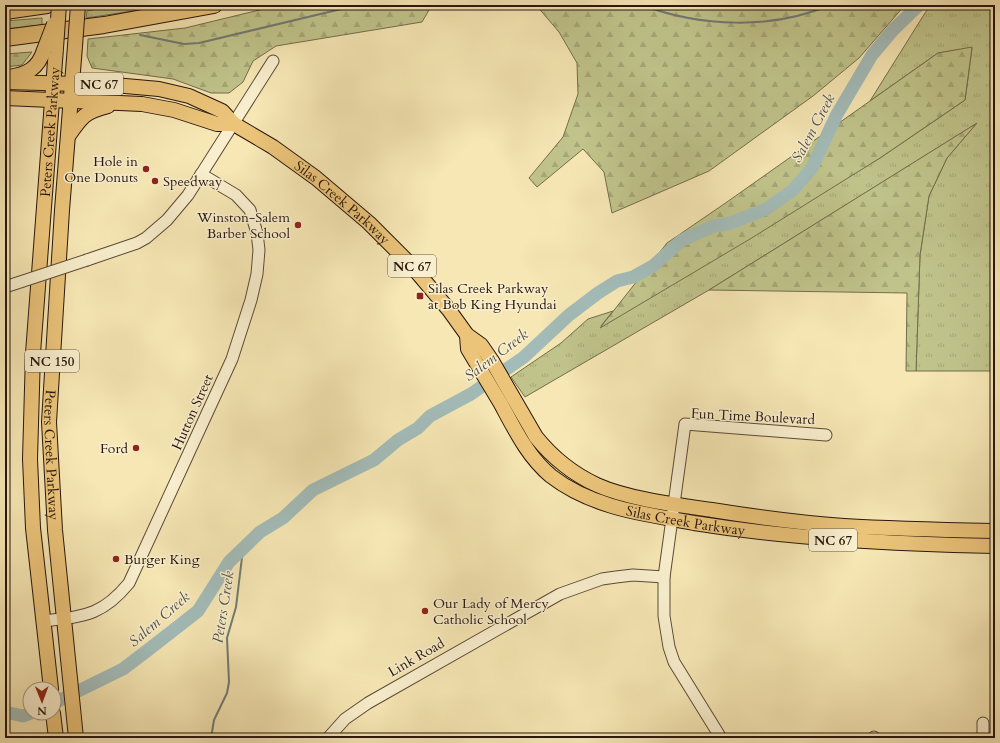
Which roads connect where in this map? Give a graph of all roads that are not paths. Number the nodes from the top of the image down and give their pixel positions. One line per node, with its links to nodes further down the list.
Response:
1 (78, 5): 11 (main road, Peters Creek Parkway / NC 150, bridge)
2 (214, 5): 5 (highway)
3 (55, 8): 4 (highway); 6 (main road, Peters Creek Parkway / NC 150, bridge)
4 (5, 11)
5 (5, 38)
6 (50, 49): 8 (main road); 10 (main road, Peters Creek Parkway / NC 150)
7 (273, 61): 16 (street)
8 (5, 77)
9 (5, 82): 10 (main road, Silas Creek Parkway)
10 (54, 83): 11 (main road, Silas Creek Parkway / NC 67); 13 (main road, Peters Creek Parkway / NC 150)
11 (72, 84): 14 (main road, Peters Creek Parkway / NC 150); 16 (main road, Silas Creek Parkway / NC 67)
12 (5, 98): 13 (main road, Silas Creek Parkway)
13 (52, 99): 14 (main road, Silas Creek Parkway / NC 67); 28 (main road, Peters Creek Parkway / NC 150)
14 (71, 100): 15 (main road, Silas Creek Parkway / NC 67); 17 (main road, Peters Creek Parkway / NC 150)
15 (122, 103): 16 (main road, Silas Creek Parkway / NC 67); 17 (main road)
16 (234, 124): 18 (street); 20 (main road, Silas Creek Parkway / NC 67)
17 (68, 136): 27 (main road, Peters Creek Parkway / NC 150)
18 (201, 174): 19 (street, bridge); 27 (street, Hutton Street)
19 (5, 287)
20 (467, 335): 22 (main road, Silas Creek Parkway / NC 67); 23 (main road, Silas Creek Parkway / NC 67)
21 (826, 435): 22 (street, Fun Time Boulevard)
22 (675, 505): 23 (street); 24 (main road, Silas Creek Parkway / NC 67)
23 (673, 519): 25 (main road, Silas Creek Parkway / NC 67); 26 (street)
24 (995, 531)
25 (995, 546)
26 (664, 576): 32 (street, Link Road); 33 (street)
27 (64, 619): 28 (street, Hutton Street); 31 (main road, Peters Creek Parkway / NC 150)
28 (44, 621): 29 (main road, Peters Creek Parkway / NC 150)
29 (50, 681)
30 (983, 723): 34 (street)
31 (76, 738)
32 (328, 738)
33 (720, 738)
34 (983, 738)

